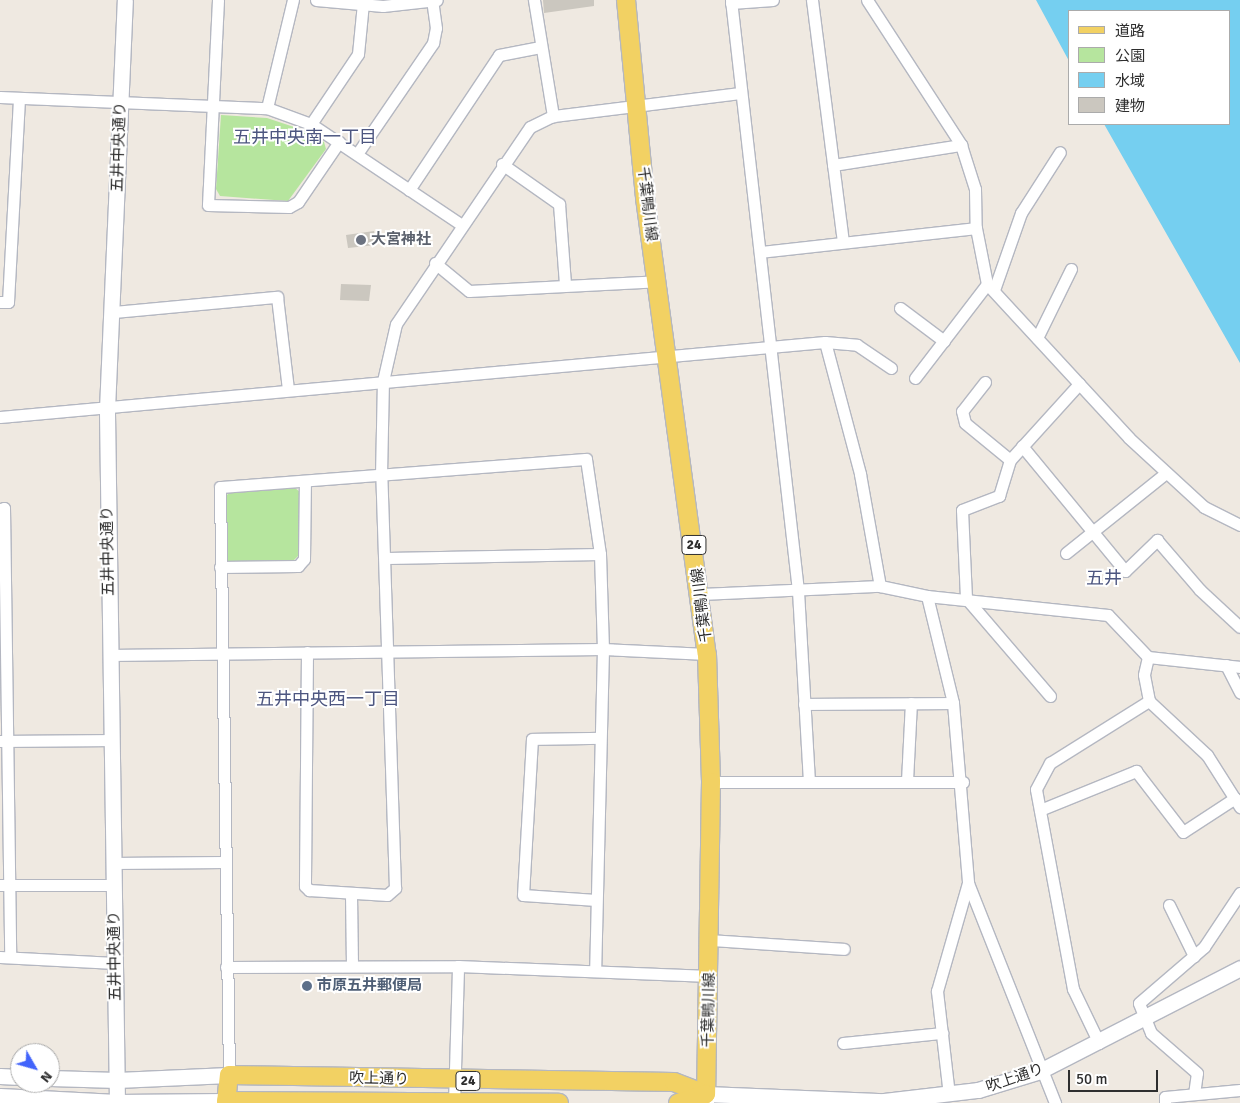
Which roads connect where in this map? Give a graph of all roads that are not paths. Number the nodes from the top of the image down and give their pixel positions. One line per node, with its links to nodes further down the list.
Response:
1 (125, 0): 17 (street, 五井中央通り)
2 (218, 0): 18 (street)
3 (292, 0): 20 (street)
4 (316, 0): 12 (street)
5 (434, 0): 12 (street); 26 (street)
6 (534, 0): 13 (street)
7 (626, 0): 19 (main road, 千葉鴨川線 / 24)
8 (773, 0): 11 (street)
9 (812, 0): 28 (street)
10 (867, 0): 24 (street)
11 (731, 2): 14 (street)
12 (363, 3): 22 (street)
13 (540, 47): 21 (street); 29 (street)
14 (739, 93): 19 (street); 33 (street)
15 (0, 97): 16 (street)
16 (19, 98): 17 (street); 39 (street)
17 (121, 104): 18 (street); 41 (street, 五井中央通り)
18 (211, 105): 20 (street); 23 (street)
19 (635, 106): 21 (street); 36 (main road, 千葉鴨川線 / 24)
20 (267, 108): 22 (street)
21 (553, 116): 27 (street)
22 (311, 124): 23 (street)
23 (339, 142): 26 (street)
24 (961, 145): 28 (street); 31 (street)
25 (1060, 152): 38 (street)
26 (357, 154): 29 (street)
27 (502, 164): 30 (street); 37 (street)
28 (833, 164): 32 (street)
29 (409, 190): 30 (street)
30 (462, 224): 34 (street)
31 (976, 228): 32 (street); 38 (street)
32 (842, 240): 33 (street)
33 (760, 252): 45 (street)
34 (435, 263): 37 (street); 49 (street)
35 (1071, 269): 42 (street)
36 (657, 281): 37 (street); 46 (main road, 千葉鴨川線 / 24)
37 (566, 283)
38 (990, 287): 42 (street); 43 (street)
39 (0, 302)
40 (900, 308): 43 (street)
41 (114, 312): 52 (street); 53 (street, 五井中央通り)
42 (1037, 338): 51 (street)
43 (944, 340): 48 (street)
44 (825, 342): 45 (street); 47 (street); 67 (street)
45 (771, 347): 46 (street); 68 (street)
46 (669, 358): 49 (street); 69 (main road, 千葉鴨川線 / 24)
47 (891, 368)
48 (915, 378)
49 (383, 382): 52 (street); 58 (street)
50 (985, 382): 56 (street)
51 (1079, 384): 55 (street); 57 (street)
52 (288, 390): 53 (street)
53 (106, 409): 54 (street); 79 (street, 五井中央通り)
54 (0, 417)
55 (1022, 446): 56 (street); 62 (street)
56 (1010, 460): 71 (street)
57 (1166, 473): 61 (street); 62 (street)
58 (381, 475): 59 (street); 64 (street); 65 (street)
59 (305, 481): 66 (street); 66 (street)
60 (0, 509): 72 (street)
61 (1240, 525)
62 (1091, 532): 63 (street); 73 (street)
63 (1066, 553)
64 (600, 554): 65 (street); 74 (street)
65 (387, 558): 77 (street)
66 (220, 567): 75 (street)
67 (880, 586): 68 (street); 70 (street)
68 (798, 591): 69 (street); 88 (street)
69 (701, 594): 78 (main road, 千葉鴨川線 / 24)
70 (928, 596): 71 (street); 87 (street)
71 (966, 598): 80 (street); 84 (street)
72 (2, 613): 91 (street)
73 (1240, 627)
74 (603, 649): 77 (street); 78 (street); 89 (street)
75 (220, 652): 76 (street); 79 (street); 99 (street)
76 (307, 652): 77 (street); 104 (street)
77 (390, 653): 104 (street)
78 (707, 654): 94 (main road, 千葉鴨川線 / 24)
79 (110, 655): 90 (street, 五井中央通り)
80 (1148, 657): 81 (street); 85 (street)
81 (1226, 665): 82 (street); 83 (street)
82 (1240, 667)
83 (1240, 693)
84 (1050, 696)
85 (1149, 701): 96 (street); 97 (street)
86 (911, 703): 87 (street); 88 (street); 93 (street)
87 (953, 703): 95 (street)
88 (804, 704): 92 (street)
89 (599, 738): 105 (street); 105 (street)
90 (111, 740): 91 (street); 98 (street, 五井中央通り)
91 (3, 741): 101 (street)
92 (809, 780): 93 (street); 94 (street)
93 (907, 781): 95 (street)
94 (711, 782): 107 (main road, 千葉鴨川線 / 24)
95 (963, 782): 100 (street)
96 (1237, 802): 97 (street)
97 (1040, 810): 121 (street)
98 (112, 862): 99 (street); 102 (street, 五井中央通り)
99 (224, 862): 114 (street)
100 (968, 884): 119 (street); 122 (street)
101 (4, 885): 102 (street); 110 (street)
102 (113, 885): 111 (street, 五井中央通り)
103 (1240, 893): 109 (street)
104 (351, 894): 112 (street)
105 (596, 900): 116 (street)
106 (1169, 905): 109 (street)
107 (710, 940): 108 (street); 117 (main road, 千葉鴨川線 / 24)
108 (844, 949)
109 (1194, 956): 118 (street)
110 (5, 957): 111 (street)
111 (115, 963): 125 (street, 五井中央通り)
112 (352, 966): 113 (street); 114 (street)
113 (458, 966): 116 (street); 126 (street)
114 (226, 967): 123 (street)
115 (1240, 968): 118 (street, 吹上通り)
116 (595, 970): 117 (street)
117 (710, 976): 131 (main road, 千葉鴨川線 / 24)
118 (1143, 1021): 121 (street, 吹上通り); 128 (street)
119 (942, 1034): 120 (street); 129 (street)
120 (843, 1043)
121 (1099, 1043): 122 (street, 吹上通り)
122 (1040, 1071): 129 (street, 吹上通り); 137 (street)
123 (229, 1075): 125 (street, 吹上通り); 126 (main road, 吹上通り / 24); 133 (main road)
124 (60, 1078): 125 (street, 吹上通り)
125 (117, 1080): 132 (street, 五井中央通り)
126 (456, 1081): 131 (main road, 吹上通り / 24); 134 (street)
127 (1240, 1090): 128 (street)
128 (1194, 1094): 138 (street)
129 (949, 1095): 131 (street, 吹上通り)
130 (0, 1096): 132 (street, 吹上通り)
131 (706, 1099): 136 (main road, 吹上通り)
132 (117, 1102): 133 (street, 吹上通り)
133 (226, 1102): 134 (main road, 吹上通り / 24)
134 (454, 1102): 135 (main road, 吹上通り / 24)
135 (560, 1103)
136 (678, 1103)
137 (1056, 1103)
138 (1165, 1103)

